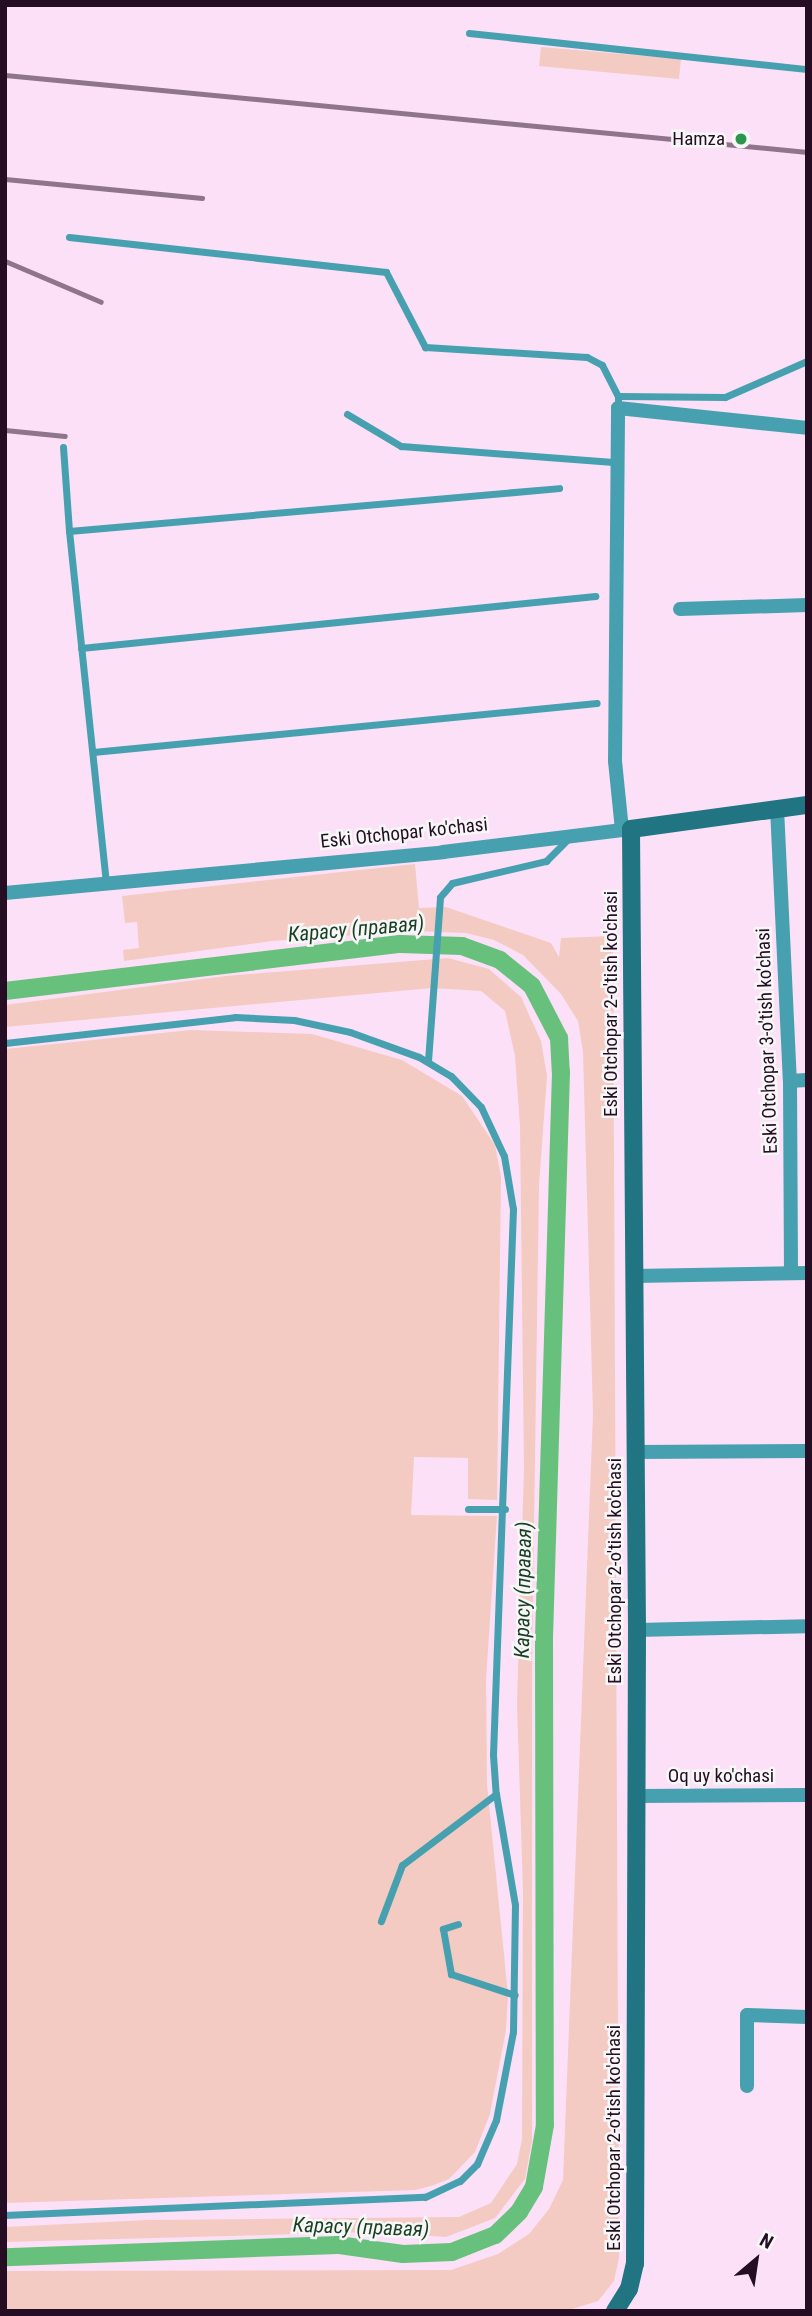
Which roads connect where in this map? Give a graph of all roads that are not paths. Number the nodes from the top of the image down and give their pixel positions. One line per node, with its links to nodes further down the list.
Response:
1 (469, 33): 2 (lane)
2 (807, 69)
3 (69, 237): 5 (lane)
4 (807, 360): 5 (lane)
5 (618, 402): 7 (street); 9 (street, Eski Otchopar 2-o'tish ko'chasi)
6 (347, 414): 9 (lane)
7 (807, 428)
8 (63, 447): 11 (lane)
9 (616, 462): 20 (street, Eski Otchopar 2-o'tish ko'chasi)
10 (559, 488): 11 (lane)
11 (69, 531): 15 (lane)
12 (595, 596): 15 (lane)
13 (807, 605): 14 (street)
14 (680, 609)
15 (82, 648): 17 (lane)
16 (597, 703): 17 (lane)
17 (93, 752): 22 (lane)
18 (807, 805): 19 (street, Eski Otchopar ko'chasi)
19 (777, 808): 20 (street, Eski Otchopar ko'chasi); 27 (street, Eski Otchopar 3-o'tish ko'chasi)
20 (626, 829): 21 (street, Eski Otchopar ko'chasi); 30 (street, Eski Otchopar 2-o'tish ko'chasi)
21 (571, 835): 22 (street, Eski Otchopar ko'chasi); 25 (lane)
22 (106, 883): 23 (street, Eski Otchopar ko'chasi)
23 (5, 892)
24 (5, 1042): 25 (lane)
25 (428, 1061): 34 (lane)
26 (807, 1080): 27 (street)
27 (790, 1081): 28 (street, Eski Otchopar 3-o'tish ko'chasi)
28 (791, 1273): 29 (street); 30 (street)
29 (807, 1273)
30 (634, 1276): 32 (street, Eski Otchopar 2-o'tish ko'chasi)
31 (807, 1451): 32 (street)
32 (636, 1452): 36 (street, Eski Otchopar 2-o'tish ko'chasi)
33 (468, 1509): 34 (lane)
34 (505, 1509): 37 (lane)
35 (807, 1626): 36 (street)
36 (637, 1630): 39 (street, Eski Otchopar 2-o'tish ko'chasi)
37 (496, 1794): 40 (lane); 42 (lane)
38 (807, 1795): 39 (street, Oq uy ko'chasi)
39 (636, 1796): 46 (street, Eski Otchopar 2-o'tish ko'chasi)
40 (382, 1921)
41 (458, 1924): 42 (lane)
42 (515, 1995): 45 (lane)
43 (807, 2017): 44 (street)
44 (747, 2087)
45 (6, 2215)
46 (616, 2310)

